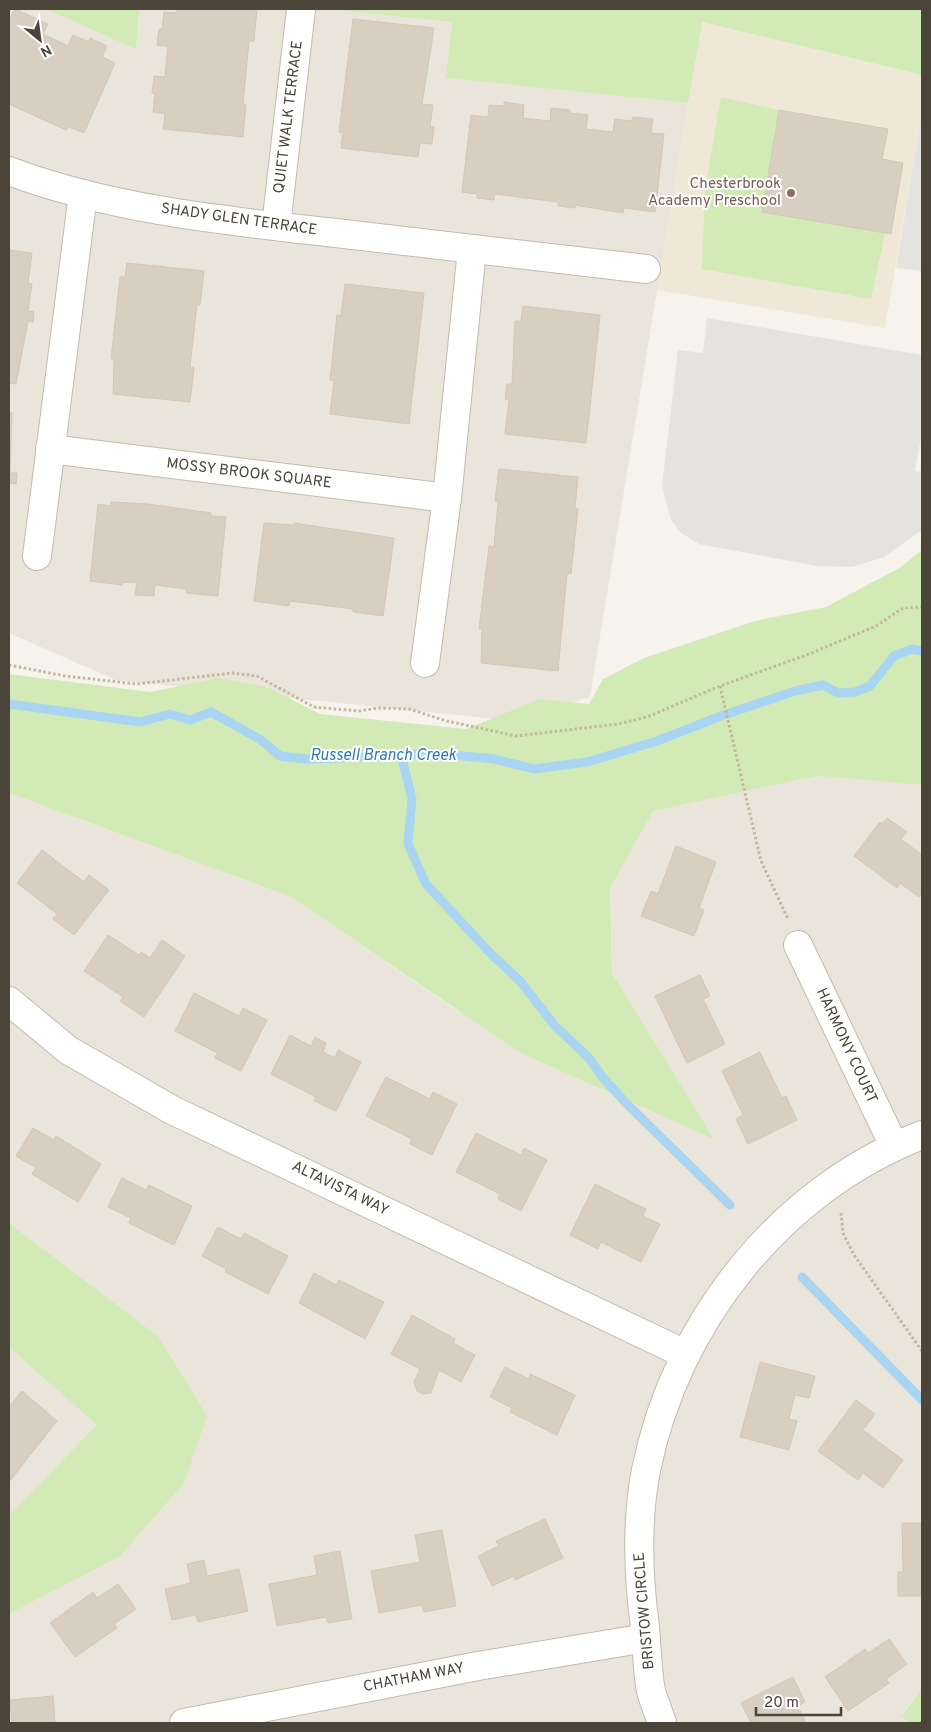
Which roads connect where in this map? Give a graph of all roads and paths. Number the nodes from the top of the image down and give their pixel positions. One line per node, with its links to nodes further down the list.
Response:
1 (301, 9): 4 (street, QUIET WALK TERRACE)
2 (9, 171): 3 (street, SHADY GLEN TERRACE)
3 (82, 194): 4 (street, SHADY GLEN TERRACE); 7 (street)
4 (276, 226): 5 (street, SHADY GLEN TERRACE)
5 (472, 249): 6 (street, SHADY GLEN TERRACE); 8 (street)
6 (646, 269)
7 (50, 449): 8 (street, MOSSY BROOK SQUARE); 9 (street)
8 (447, 498): 11 (street)
9 (37, 556)
10 (922, 607): 13 (path)
11 (425, 663)
12 (9, 665): 13 (path)
13 (720, 686): 14 (path)
14 (798, 945): 17 (street, HARMONY COURT)
15 (9, 1001): 20 (street, ALTAVISTA WAY)
16 (922, 1135): 17 (street, BRISTOW CIRCLE)
17 (894, 1146): 20 (street, BRISTOW CIRCLE)
18 (846, 1208): 19 (path)
19 (922, 1351)
20 (685, 1354): 21 (street, BRISTOW CIRCLE)
21 (646, 1638): 22 (street, CHATHAM WAY); 23 (street, BRISTOW CIRCLE)
22 (184, 1723)
23 (662, 1723)

